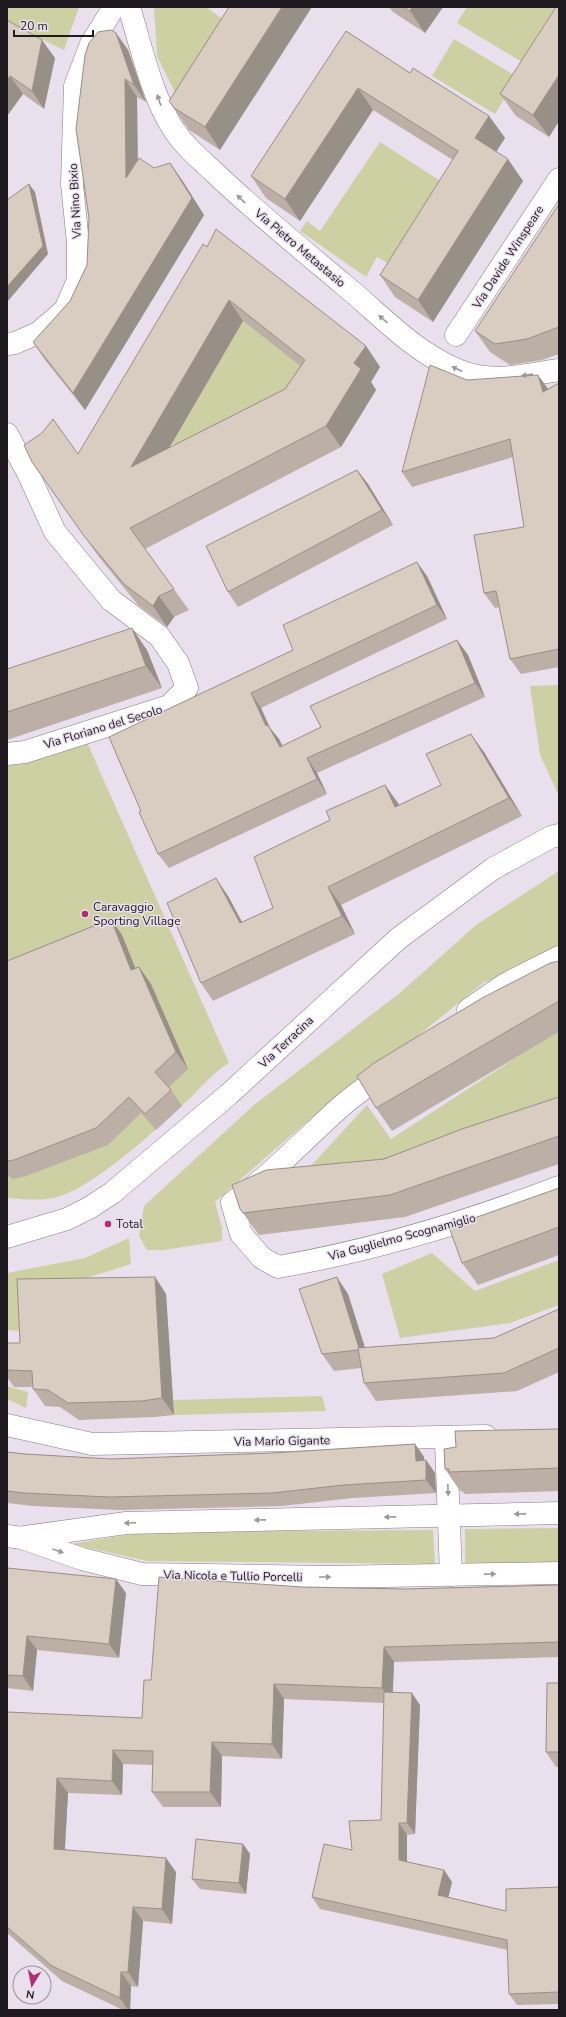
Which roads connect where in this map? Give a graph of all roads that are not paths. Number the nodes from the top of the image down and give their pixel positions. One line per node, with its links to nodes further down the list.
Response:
1 (114, 7): 5 (street, Via Nino Bixio)
2 (130, 7): 6 (street, Via Pietro Metastasio, one-way to 2)
3 (559, 179): 4 (street, Via Davide Winspeare)
4 (456, 335)
5 (9, 348)
6 (559, 370)
7 (7, 434): 8 (street, Via Floriano del Secolo)
8 (7, 754)
9 (559, 835): 14 (street, Via Terracina)
10 (559, 957): 11 (street)
11 (453, 1021)
12 (404, 1058): 13 (street, Via Guglielmo Scognamiglio)
13 (559, 1187)
14 (7, 1237)
15 (7, 1425): 17 (street, Via Mario Gigante)
16 (506, 1436): 17 (street, Via Mario Gigante)
17 (446, 1438): 19 (street, one-way to 19)
18 (559, 1513): 19 (street, Via Nicola e Tullio Porcelli, one-way to 19)
19 (449, 1516): 20 (street, Via Nicola e Tullio Porcelli, one-way to 20); 22 (street)
20 (14, 1537): 22 (street, Via Nicola e Tullio Porcelli, one-way to 22)
21 (559, 1573): 22 (street, Via Nicola e Tullio Porcelli, one-way to 21)
22 (451, 1575)

